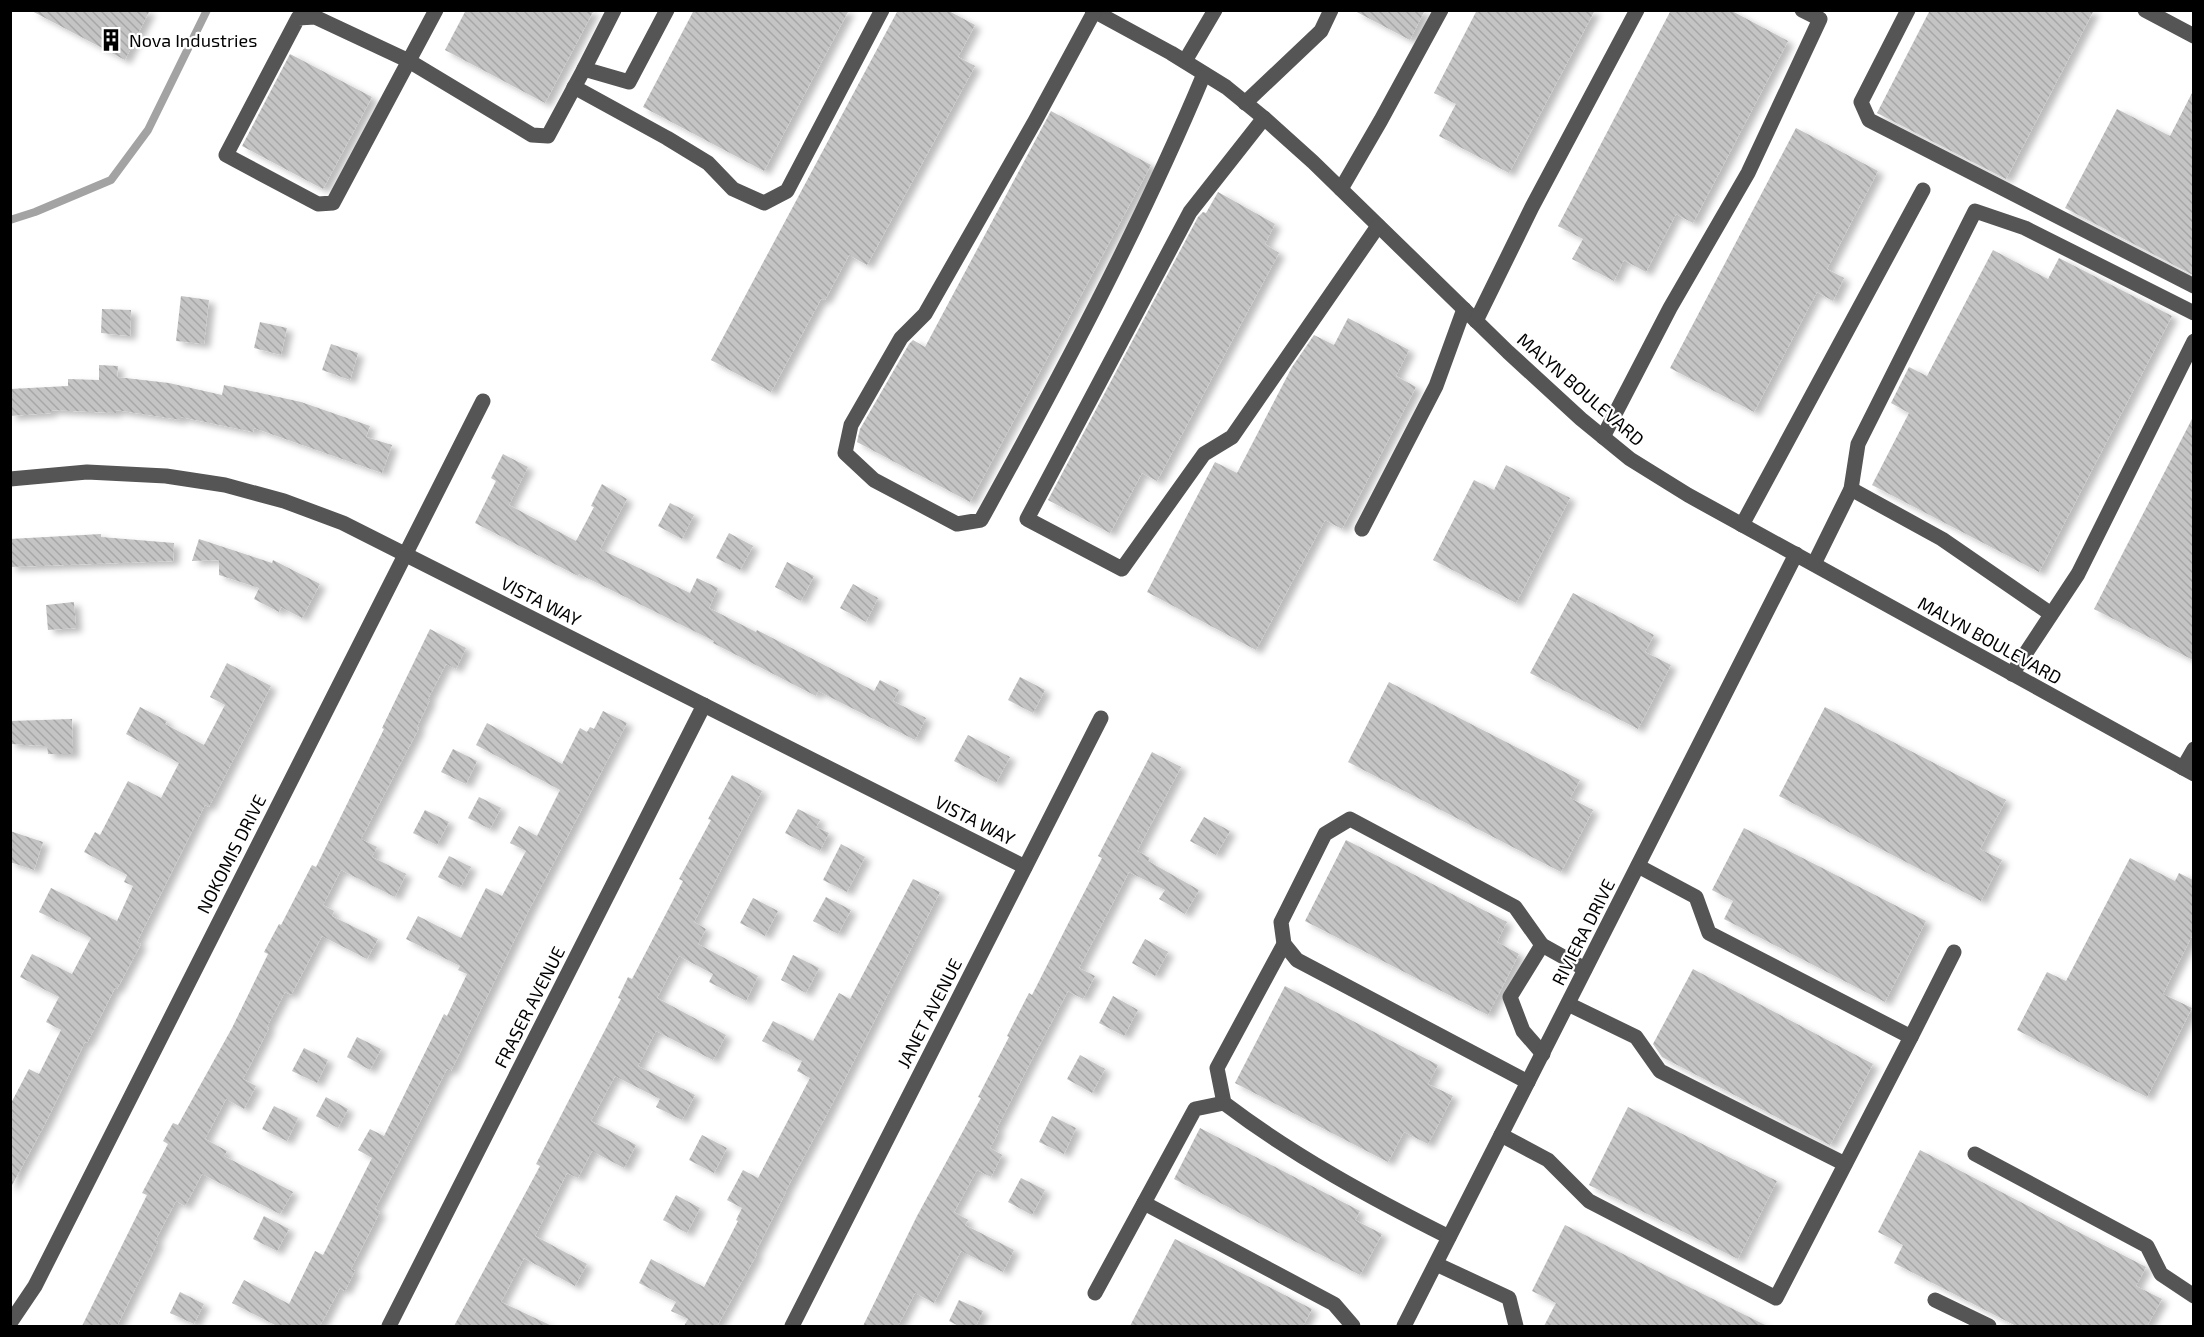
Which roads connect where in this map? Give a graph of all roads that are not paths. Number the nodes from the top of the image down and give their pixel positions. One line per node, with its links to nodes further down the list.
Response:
1 (436, 10): 14 (street)
2 (614, 10): 16 (street)
3 (667, 10): 16 (street)
4 (882, 10): 18 (street)
5 (1215, 10): 15 (street)
6 (1331, 10): 19 (street)
7 (1441, 10): 21 (street)
8 (1637, 10): 27 (street)
9 (1802, 10): 30 (street)
10 (1908, 10): 24 (street)
11 (2145, 10): 13 (street)
12 (1093, 11): 15 (street, MALYN BOULEVARD); 17 (street)
13 (2193, 36)
14 (409, 61): 14 (street); 18 (street)
15 (1185, 62): 17 (street, MALYN BOULEVARD)
16 (584, 69): 18 (street)
17 (1204, 74): 19 (street, MALYN BOULEVARD)
18 (574, 87)
19 (1245, 103): 20 (street, MALYN BOULEVARD)
20 (1264, 118): 21 (street, MALYN BOULEVARD); 23 (street)
21 (1341, 189): 23 (street, MALYN BOULEVARD)
22 (1923, 189): 33 (street)
23 (1378, 226): 25 (street, MALYN BOULEVARD)
24 (2193, 286)
25 (1464, 309): 27 (street, MALYN BOULEVARD); 34 (street)
26 (2193, 314): 32 (street)
27 (1476, 321): 30 (street, MALYN BOULEVARD)
28 (2193, 341): 38 (street)
29 (483, 401): 35 (street, NOKOMIS DRIVE)
30 (1603, 437): 33 (street, MALYN BOULEVARD)
31 (10, 479): 35 (street, VISTA WAY)
32 (1851, 489): 37 (street); 38 (street)
33 (1742, 525): 36 (street, MALYN BOULEVARD)
34 (1362, 529)
35 (405, 553): 40 (street, VISTA WAY); 64 (street, NOKOMIS DRIVE)
36 (1796, 554): 37 (street, MALYN BOULEVARD); 44 (street, RIVIERA DRIVE)
37 (1814, 564): 39 (street, MALYN BOULEVARD)
38 (2051, 614): 39 (street)
39 (2012, 674): 43 (street, MALYN BOULEVARD)
40 (704, 705): 45 (street, VISTA WAY); 65 (street, FRASER AVENUE)
41 (1101, 718): 45 (street, JANET AVENUE)
42 (2193, 749): 43 (street)
43 (2188, 771)
44 (1638, 866): 49 (street, RIVIERA DRIVE); 51 (street)
45 (1025, 867): 66 (street, JANET AVENUE)
46 (1284, 944): 47 (street); 53 (street); 54 (street)
47 (1542, 945): 49 (street); 52 (street)
48 (1954, 952): 51 (street)
49 (1586, 969): 50 (street, RIVIERA DRIVE)
50 (1568, 1004): 52 (street, RIVIERA DRIVE); 57 (street)
51 (1911, 1037): 57 (street)
52 (1542, 1054): 53 (street, RIVIERA DRIVE)
53 (1528, 1082): 55 (street, RIVIERA DRIVE)
54 (1224, 1103): 58 (street); 59 (street)
55 (1501, 1135): 57 (street); 59 (street, RIVIERA DRIVE)
56 (1975, 1154): 62 (street)
57 (1845, 1164)
58 (1144, 1203): 61 (street); 67 (street)
59 (1449, 1237): 60 (street, RIVIERA DRIVE)
60 (1436, 1264): 68 (street, RIVIERA DRIVE); 69 (street)
61 (1095, 1293)
62 (2193, 1296)
63 (1935, 1300): 70 (street)
64 (10, 1323)
65 (389, 1326)
66 (792, 1326)
67 (1353, 1326)
68 (1404, 1326)
69 (1516, 1326)
70 (1989, 1326)

